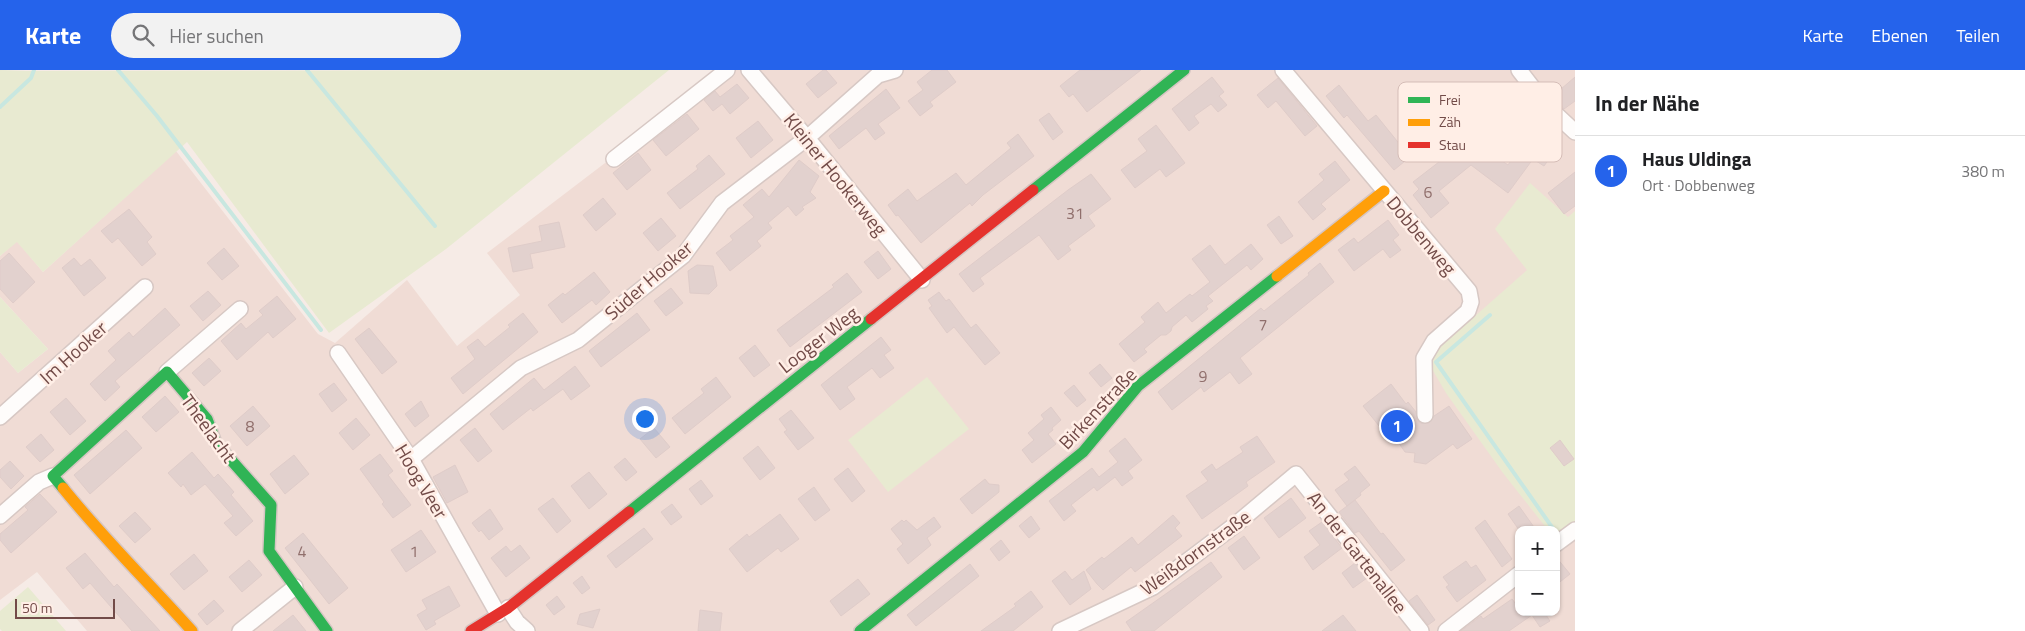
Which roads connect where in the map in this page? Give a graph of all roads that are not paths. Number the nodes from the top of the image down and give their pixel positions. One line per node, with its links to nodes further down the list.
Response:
1 (727, 70): 11 (street)
2 (749, 70): 10 (street, Kleiner Hookerweg)
3 (896, 70): 10 (street, Süder Hooker)
4 (1184, 70): 13 (street, Looger Weg)
5 (1283, 70): 12 (street, Dobbenweg)
6 (1519, 70): 7 (street)
7 (1529, 82)
8 (1562, 119): 9 (street)
9 (1575, 132)
10 (807, 138): 13 (street, Kleiner Hookerweg); 20 (street, Süder Hooker)
11 (614, 159)
12 (1384, 191): 18 (street, Dobbenweg); 34 (street, Birkenstraße)
13 (922, 280): 28 (street, Looger Weg)
14 (146, 287): 19 (street, Im Hooker)
15 (240, 309): 17 (street)
16 (338, 353): 20 (street, Hoog Veer)
17 (167, 372): 22 (street); 27 (street, Theelacht)
18 (1425, 415)
19 (0, 417)
20 (411, 459): 28 (street, Hoog Veer)
21 (1296, 474): 35 (street, Weißdornstraße); 36 (street, An der Gartenallee)
22 (53, 476): 23 (street); 29 (street)
23 (0, 516)
24 (1575, 530): 25 (street)
25 (1560, 541)
26 (1515, 577): 37 (street)
27 (295, 587): 30 (street); 31 (street, Theelacht)
28 (503, 611): 32 (street, Looger Weg); 33 (street, Hoog Veer)
29 (192, 631)
30 (240, 631)
31 (327, 631)
32 (471, 631)
33 (527, 631)
34 (860, 631)
35 (1060, 631)
36 (1421, 631)
37 (1446, 631)

